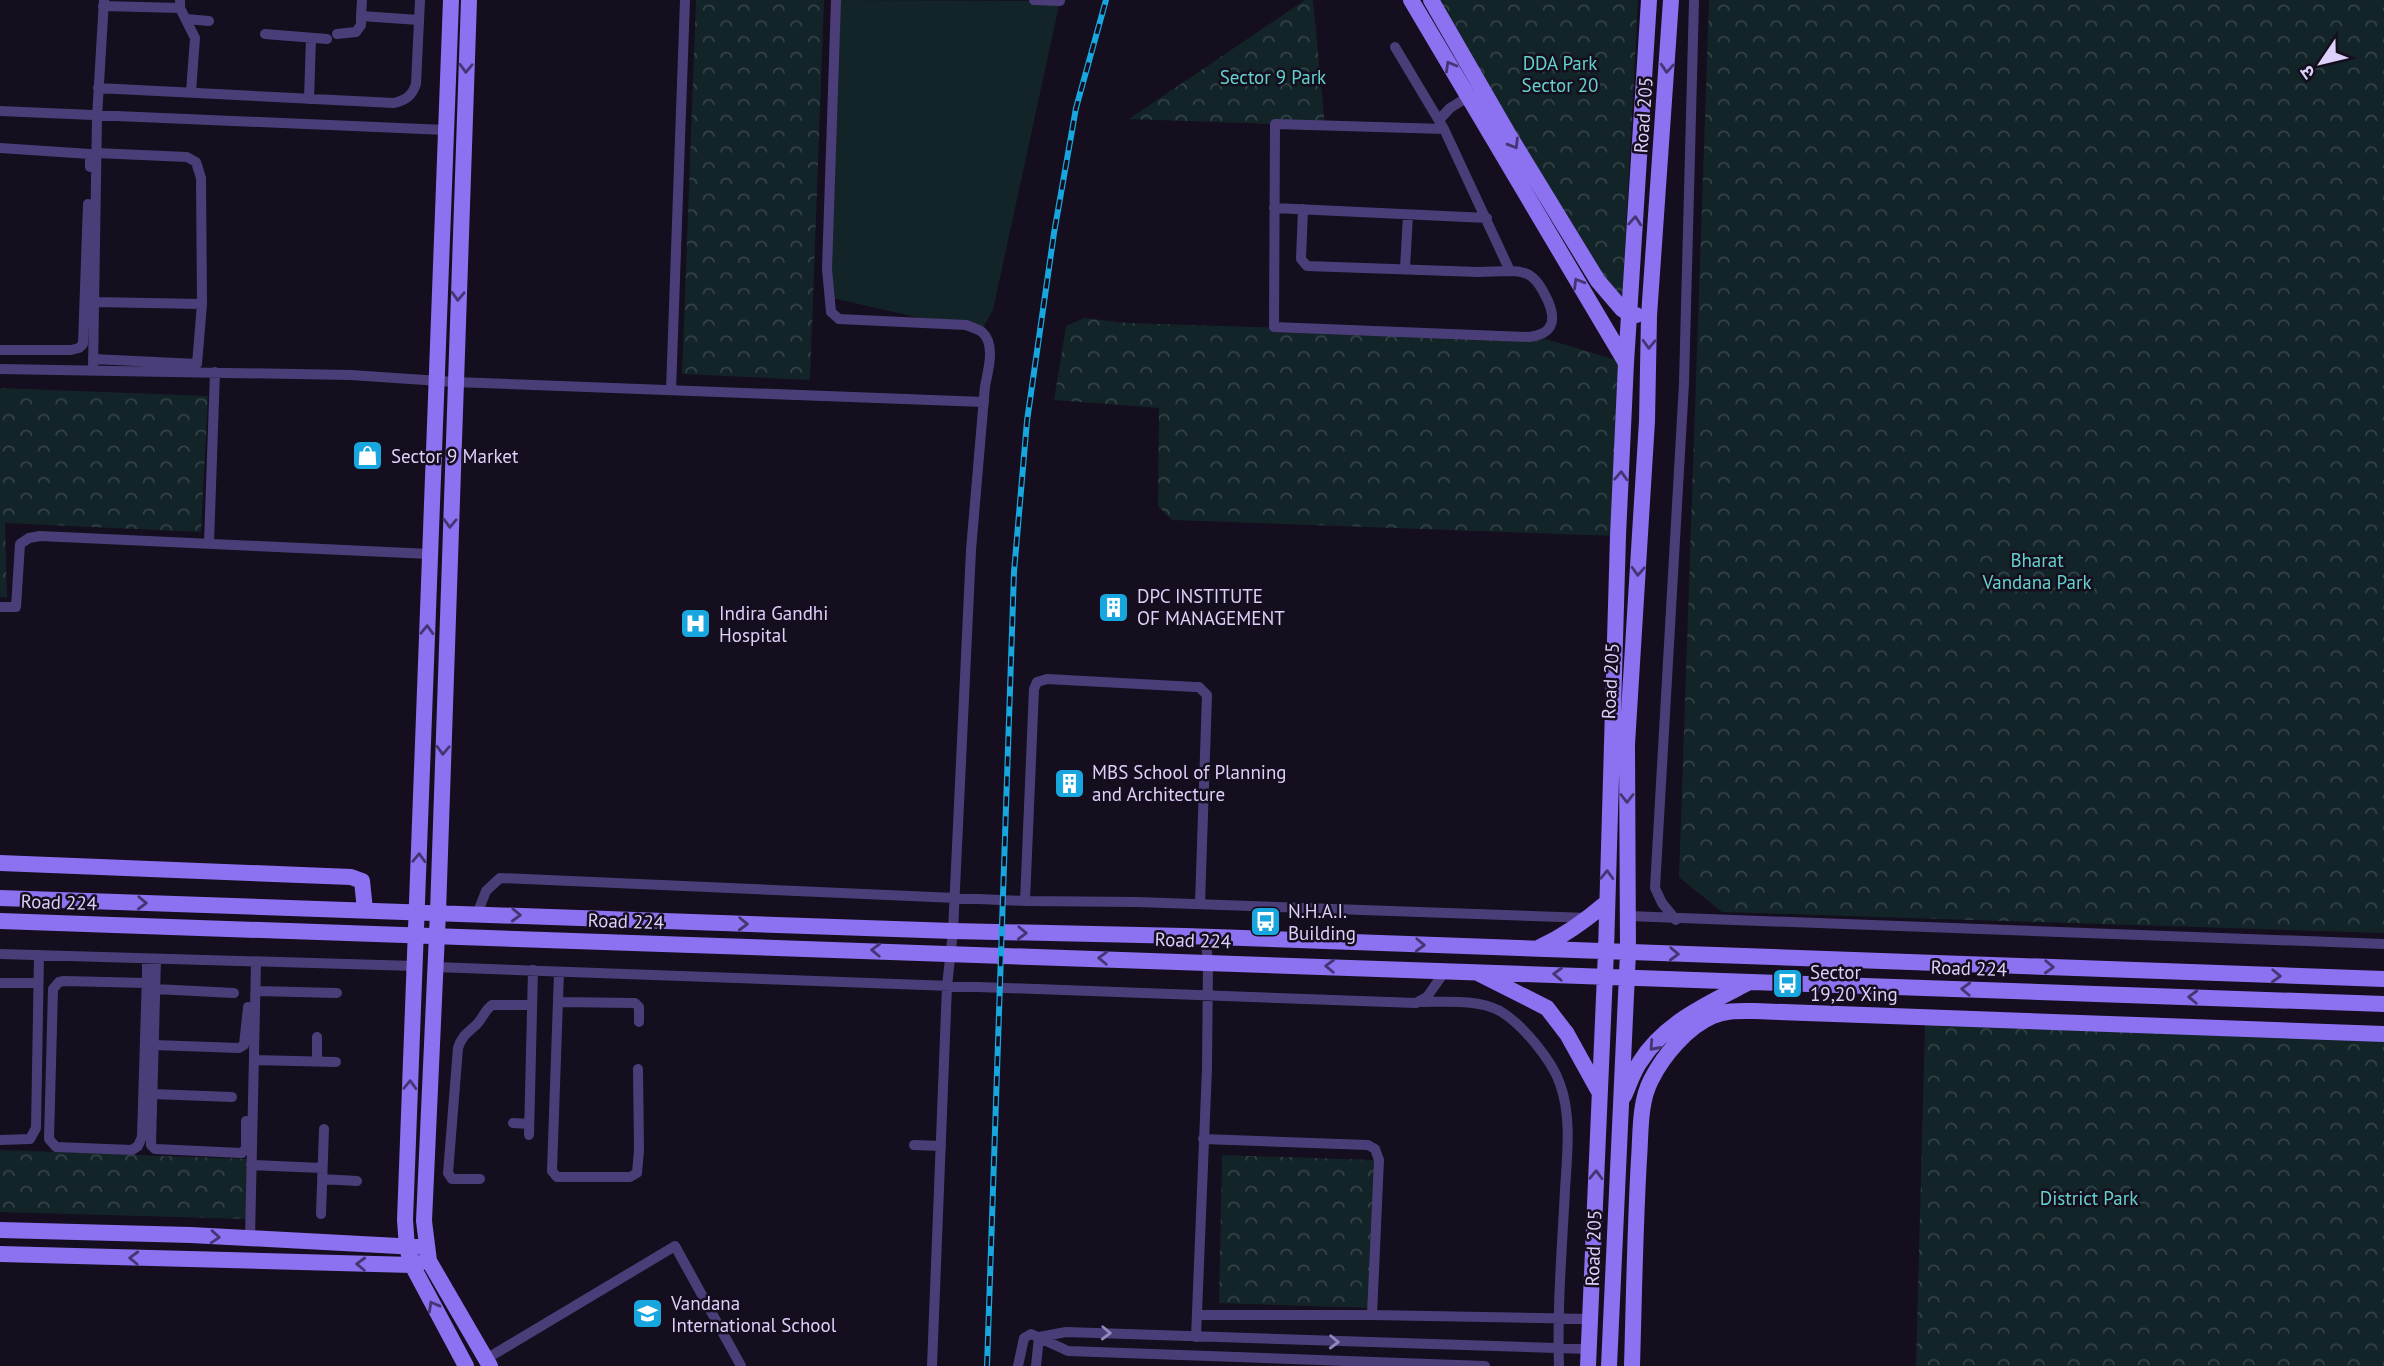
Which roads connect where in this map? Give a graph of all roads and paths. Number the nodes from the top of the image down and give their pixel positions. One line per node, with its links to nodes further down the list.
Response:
1 (362, 0): 16 (street)
2 (420, 0): 18 (street)
3 (450, 0): 30 (main road)
4 (469, 0): 49 (main road, one-way to 49)
5 (685, 0): 50 (street)
6 (836, 0): 51 (street)
7 (1034, 0): 13 (street)
8 (1412, 0): 25 (main road, one-way to 8)
9 (1430, 0): 41 (main road, one-way to 41)
10 (1649, 0): 41 (main road, Road 205, one-way to 10)
11 (1671, 0): 42 (main road, Road 205, one-way to 42)
12 (1694, 0): 68 (street)
13 (1060, 1)
14 (103, 3): 15 (street); 23 (street)
15 (180, 4): 17 (street)
16 (361, 16): 18 (street); 21 (street)
17 (187, 19): 19 (street); 24 (street)
18 (419, 20): 26 (street)
19 (209, 21)
20 (265, 34): 21 (street)
21 (311, 38): 26 (street)
22 (1395, 47): 29 (street)
23 (98, 88): 24 (street); 28 (street)
24 (191, 92): 26 (street)
25 (1468, 97): 29 (street); 44 (main road, one-way to 25)
26 (309, 99)
27 (0, 111): 28 (street)
28 (97, 117): 30 (street); 32 (street)
29 (1441, 124): 33 (street); 36 (street)
30 (446, 130): 48 (main road)
31 (0, 148): 43 (street)
32 (96, 153): 39 (street); 40 (street)
33 (1274, 208): 34 (street); 38 (street)
34 (1303, 209): 35 (street); 37 (street)
35 (1408, 215): 36 (street); 37 (street)
36 (1487, 218): 38 (street)
37 (1405, 268): 38 (street)
38 (1510, 271)
39 (94, 302): 40 (street); 45 (street)
40 (202, 304): 45 (street)
41 (1629, 314): 42 (main road); 44 (main road, Road 205)
42 (1649, 316): 65 (main road, Road 205, one-way to 65)
43 (0, 350)
44 (1626, 363): 59 (main road, Road 205, one-way to 44)
45 (93, 365): 46 (street); 47 (street)
46 (0, 369)
47 (215, 372): 48 (street); 52 (street)
48 (436, 381): 49 (street); 53 (main road)
49 (454, 382): 50 (street); 63 (main road, one-way to 63)
50 (671, 390): 51 (street)
51 (984, 402): 56 (street)
52 (209, 543): 53 (street); 54 (street)
53 (430, 554): 62 (main road, one-way to 53)
54 (0, 607)
55 (0, 863): 61 (main road)
56 (953, 896): 58 (street); 64 (street); 69 (street)
57 (0, 898): 61 (main road, Road 224, one-way to 61)
58 (1025, 901): 60 (street); 60 (street)
59 (1606, 903): 66 (main road); 75 (main road, Road 205)
60 (1199, 904): 66 (street)
61 (365, 910): 62 (main road, Road 224)
62 (417, 912): 63 (main road, Road 224); 70 (main road)
63 (438, 912): 64 (main road, Road 224); 71 (main road)
64 (477, 914): 69 (main road, Road 224, one-way to 69)
65 (1628, 916): 68 (street); 76 (main road, Road 205)
66 (1589, 918): 74 (main road)
67 (0, 920): 70 (main road, Road 224)
68 (1676, 920): 73 (street)
69 (953, 931): 72 (main road, Road 224, one-way to 72); 77 (street)
70 (416, 936): 71 (main road, Road 224); 83 (main road)
71 (436, 937): 77 (main road, Road 224, one-way to 71); 84 (main road)
72 (1205, 937): 74 (main road, Road 224, one-way to 74); 81 (street)
73 (2384, 944)
74 (1535, 949): 75 (main road, Road 224)
75 (1606, 951): 76 (main road, Road 224); 89 (main road, Road 205)
76 (1628, 952): 90 (main road, Road 205); 91 (main road, Road 224, one-way to 91)
77 (951, 953): 81 (main road, Road 224, one-way to 77); 96 (street)
78 (0, 954): 79 (street)
79 (39, 955): 80 (street); 94 (street)
80 (152, 959): 82 (street); 95 (street)
81 (1208, 961): 87 (main road, Road 224, one-way to 81); 100 (street)
82 (256, 962): 83 (street); 97 (street)
83 (415, 966): 132 (main road, one-way to 83)
84 (436, 967): 86 (street); 134 (main road)
85 (1473, 970): 87 (main road, Road 224); 89 (main road, Road 224, one-way to 85); 114 (main road)
86 (533, 971): 88 (street); 104 (street)
87 (1445, 971): 102 (street)
88 (559, 972): 96 (street); 101 (street)
89 (1605, 976): 90 (main road, Road 224); 114 (main road, Road 205)
90 (1626, 978): 92 (main road, Road 224); 117 (main road, Road 205)
91 (2384, 979)
92 (1751, 982): 103 (main road, Road 224, one-way to 92); 117 (main road, one-way to 117)
93 (0, 983): 94 (street)
94 (38, 983): 122 (street)
95 (151, 986): 95 (street); 98 (street); 109 (street)
96 (947, 986): 100 (street); 124 (street)
97 (256, 991): 99 (street); 110 (street)
98 (234, 993)
99 (337, 993)
100 (1207, 994): 102 (street); 121 (street)
101 (558, 1002): 106 (street); 113 (street)
102 (1421, 1002): 139 (street)
103 (2384, 1004)
104 (532, 1005): 119 (street); 127 (street)
105 (248, 1007): 109 (street)
106 (639, 1021)
107 (2384, 1034): 154 (main road)
108 (317, 1037): 111 (street)
109 (154, 1045): 115 (street)
110 (254, 1060): 111 (street); 125 (street)
111 (317, 1060): 112 (street)
112 (336, 1062)
113 (638, 1069)
114 (1599, 1092): 138 (main road, Road 205, one-way to 114)
115 (152, 1094): 116 (street); 118 (street)
116 (232, 1097)
117 (1620, 1105): 153 (main road, Road 205)
118 (246, 1121)
119 (513, 1124)
120 (324, 1129): 126 (street)
121 (1203, 1139): 136 (street); 137 (street)
122 (0, 1140)
123 (914, 1145): 124 (street)
124 (941, 1146): 148 (street)
125 (251, 1165): 126 (street); 131 (street)
126 (322, 1173): 128 (street); 129 (street)
127 (480, 1179)
128 (357, 1181)
129 (321, 1214)
130 (0, 1230): 131 (main road, one-way to 131)
131 (250, 1239): 132 (main road)
132 (407, 1248): 134 (main road); 135 (main road)
133 (0, 1254): 135 (main road, one-way to 133)
134 (427, 1254): 135 (main road); 145 (main road)
135 (412, 1265): 146 (main road, one-way to 135)
136 (1198, 1315): 137 (street); 141 (street)
137 (1372, 1315): 139 (street)
138 (1590, 1319): 139 (street); 143 (main road, Road 205)
139 (1559, 1320): 142 (street)
140 (1039, 1337): 141 (street, one-way to 141); 144 (street); 149 (street); 150 (street)
141 (1196, 1337): 142 (street, one-way to 142)
142 (1558, 1348): 143 (street); 152 (street)
143 (1589, 1358)
144 (1295, 1362): 151 (street)
145 (488, 1363): 147 (street)
146 (466, 1366)
147 (741, 1366)
148 (932, 1366)
149 (1018, 1366)
150 (1036, 1366)
151 (1485, 1366)
152 (1559, 1366)
153 (1609, 1366)
154 (1632, 1366)

